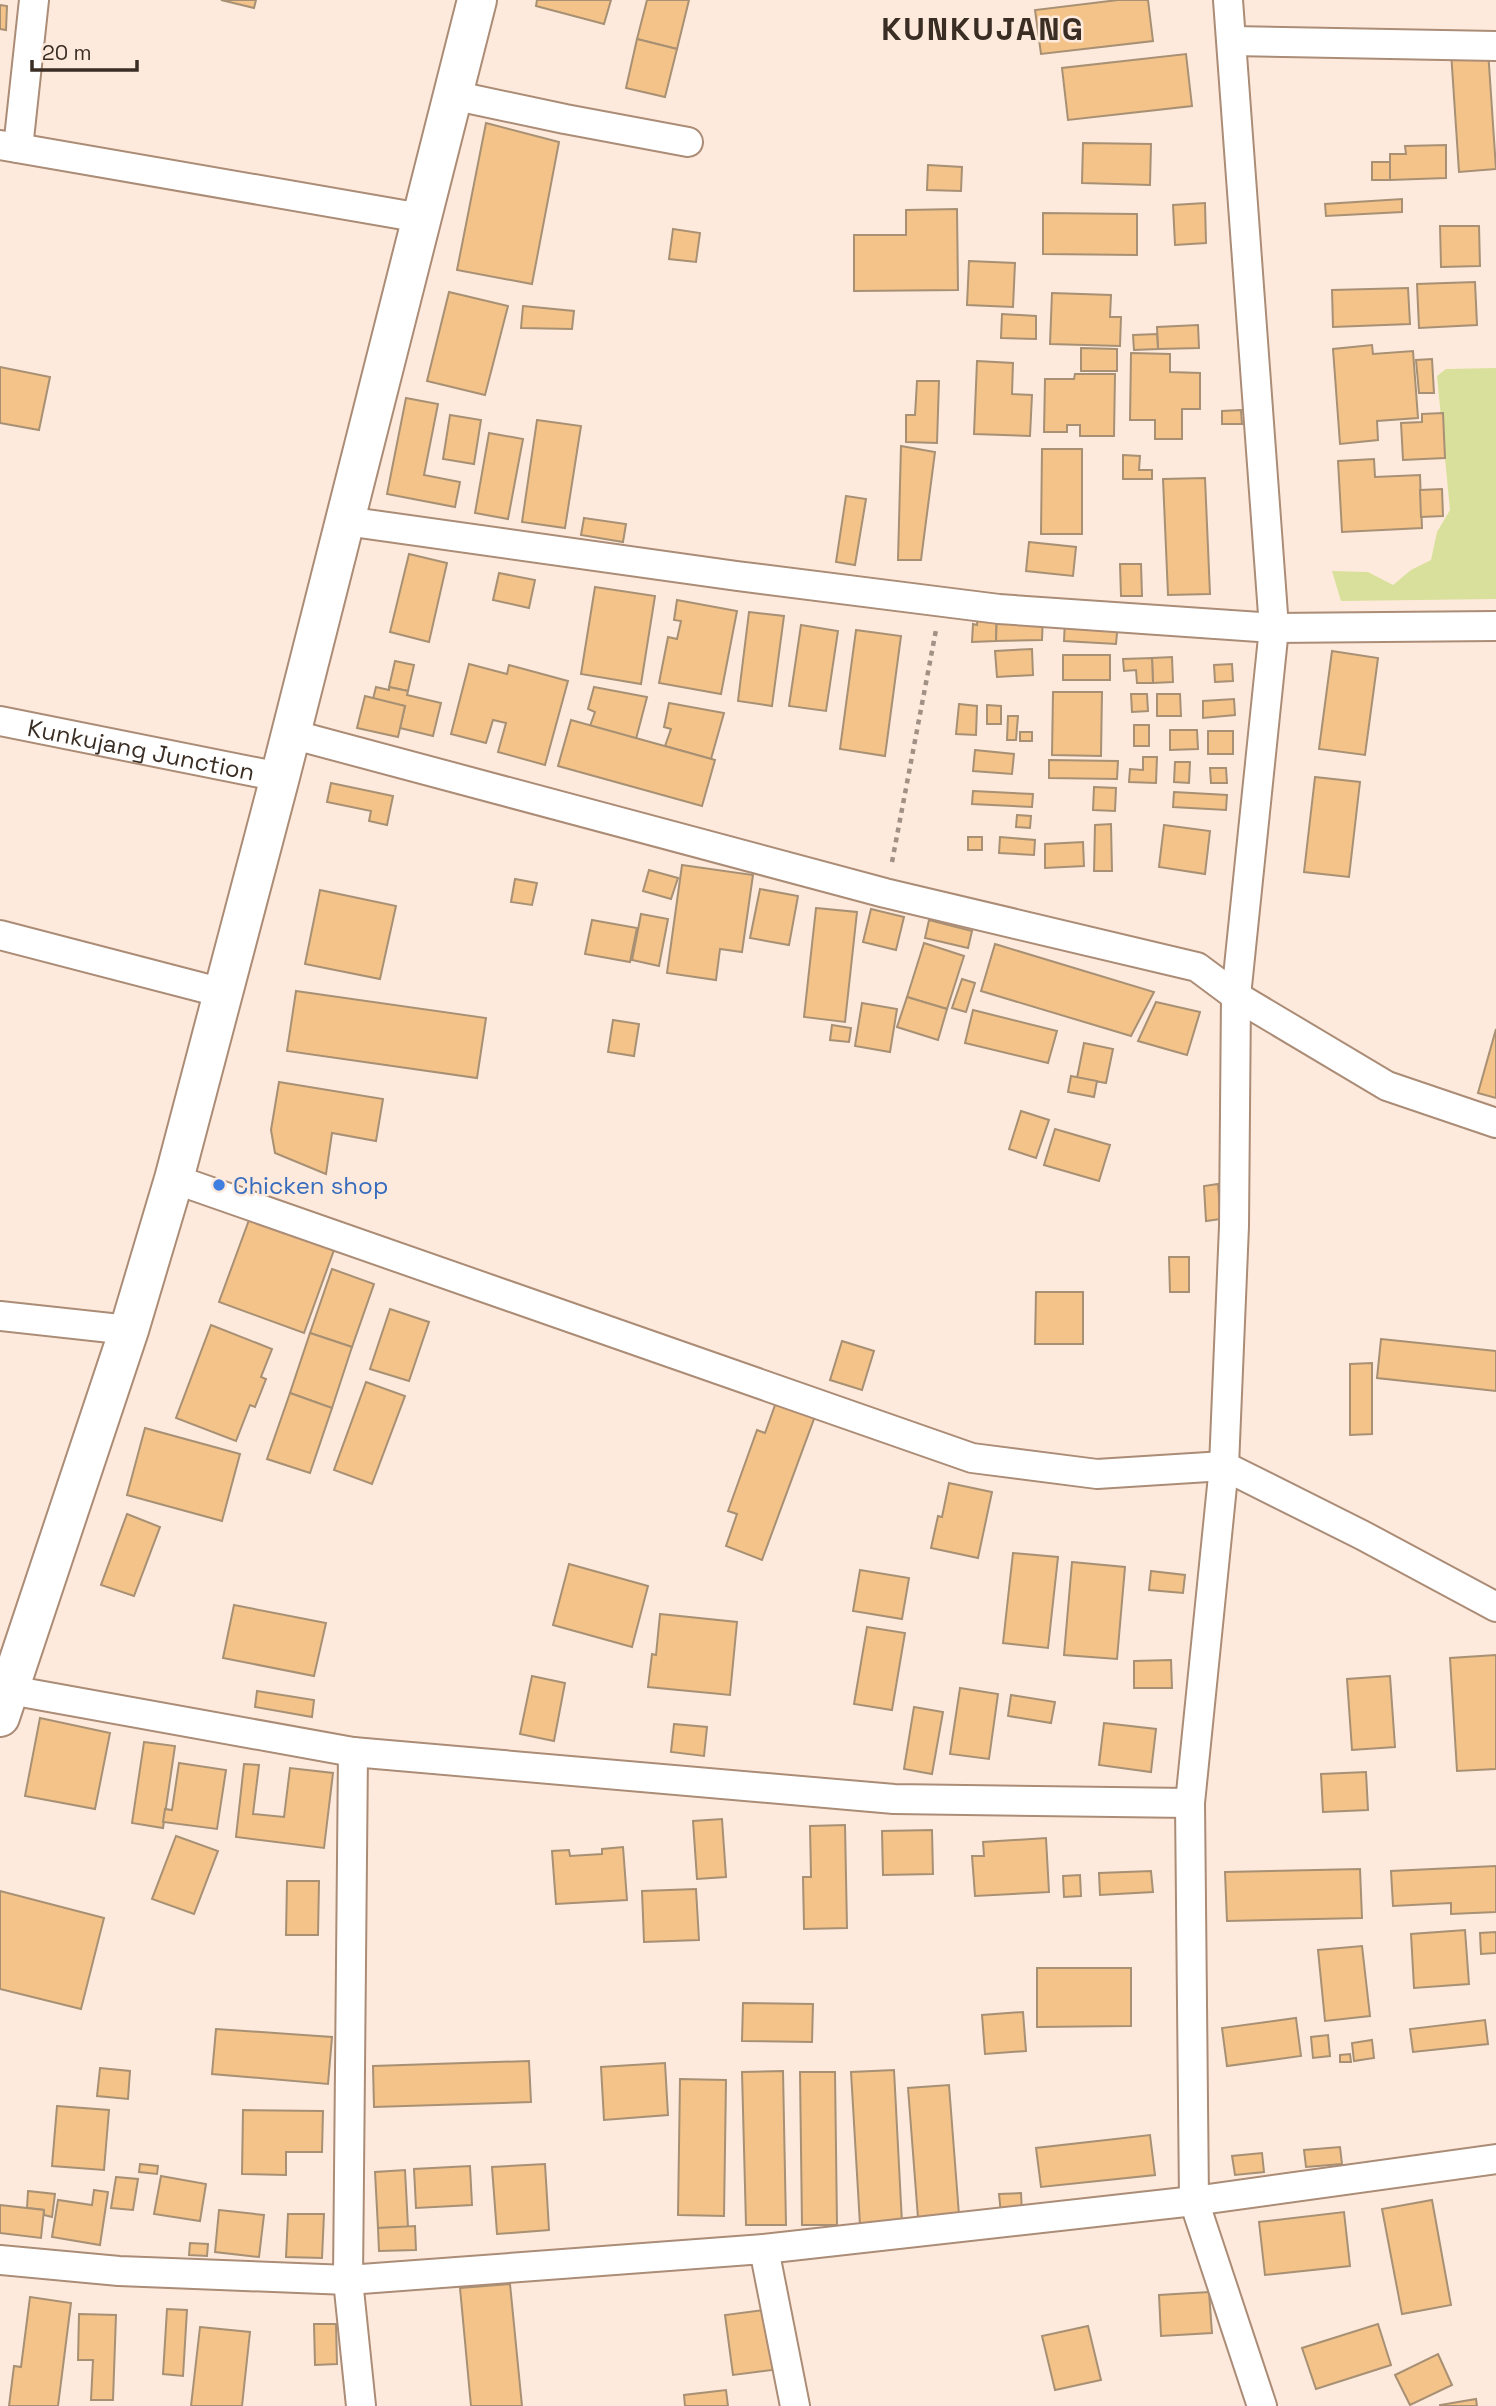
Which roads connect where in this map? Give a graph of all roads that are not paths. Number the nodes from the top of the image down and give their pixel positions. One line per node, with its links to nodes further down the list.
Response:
1 (34, 0): 8 (street)
2 (477, 0): 6 (street)
3 (1228, 0): 4 (street)
4 (1232, 41): 5 (street); 12 (street)
5 (1496, 47)
6 (452, 95): 7 (street); 9 (street)
7 (688, 142)
8 (9, 147): 9 (street)
9 (421, 218): 10 (street)
10 (345, 521): 12 (street); 14 (street)
11 (1496, 626): 12 (street)
12 (1274, 628): 18 (street)
13 (0, 721): 15 (street, Kunkujang Junction)
14 (291, 734): 15 (street); 18 (street)
15 (280, 778): 17 (street)
16 (0, 936): 17 (street)
17 (223, 993): 20 (street)
18 (1236, 996): 19 (street); 23 (street)
19 (1496, 1123)
20 (174, 1179): 22 (street); 23 (street)
21 (0, 1315): 22 (street)
22 (130, 1330): 25 (street)
23 (1224, 1466): 24 (street); 27 (street)
24 (1496, 1607)
25 (5, 1704): 26 (street)
26 (354, 1752): 27 (street); 32 (street)
27 (1190, 1803): 29 (street)
28 (1496, 2159): 29 (street)
29 (1194, 2201): 30 (street); 35 (street)
30 (764, 2249): 32 (street); 34 (street)
31 (0, 2260): 32 (street)
32 (348, 2280): 33 (street)
33 (361, 2406)
34 (795, 2406)
35 (1262, 2406)

